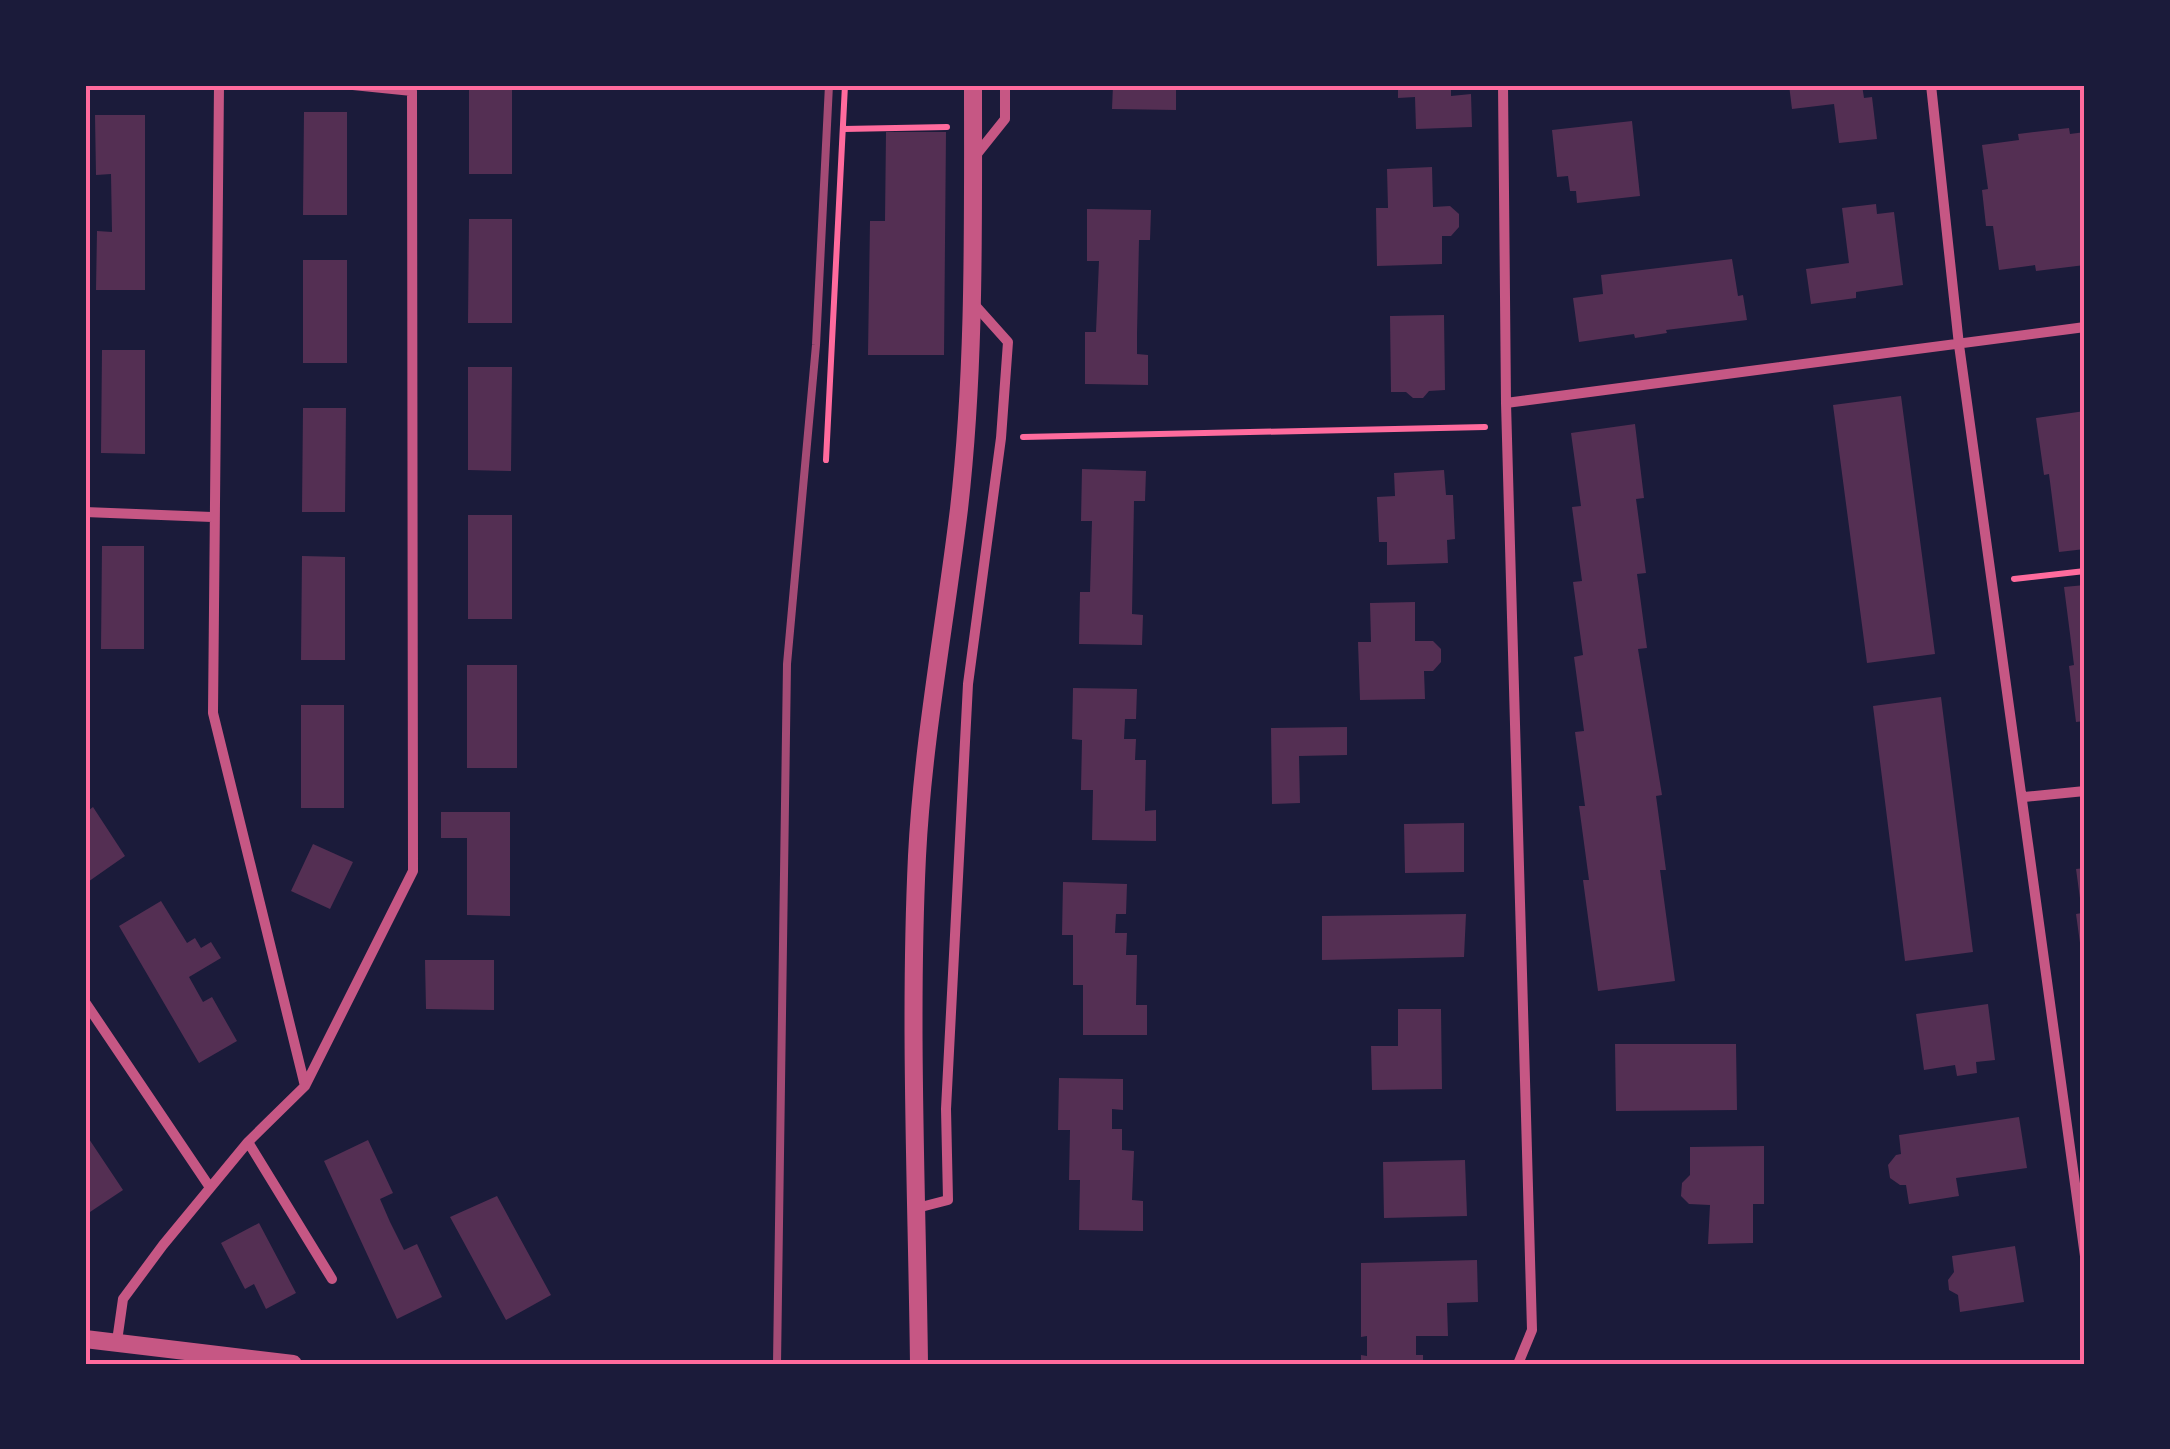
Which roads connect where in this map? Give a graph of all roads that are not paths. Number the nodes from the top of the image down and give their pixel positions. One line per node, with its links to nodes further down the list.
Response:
1 (218, 85): 13 (street)
2 (354, 85): 17 (street)
3 (973, 85): 7 (street)
4 (1005, 85): 7 (street)
5 (1503, 85): 11 (street)
6 (1931, 85): 10 (street)
7 (973, 160): 8 (street)
8 (972, 302): 20 (street); 20 (street)
9 (2085, 326): 10 (street)
10 (1959, 345): 11 (street); 15 (street)
11 (1506, 403): 27 (street)
12 (85, 512): 13 (street)
13 (212, 517): 17 (street)
14 (2085, 791): 15 (street)
15 (2024, 798): 21 (street)
16 (85, 1002): 19 (street)
17 (306, 1086): 18 (street)
18 (248, 1142): 19 (street); 22 (street)
19 (209, 1186): 24 (street)
20 (917, 1208): 26 (street)
21 (2085, 1256)
22 (332, 1278)
23 (85, 1339): 24 (street)
24 (117, 1341): 25 (street)
25 (293, 1364)
26 (919, 1364)
27 (1518, 1364)

